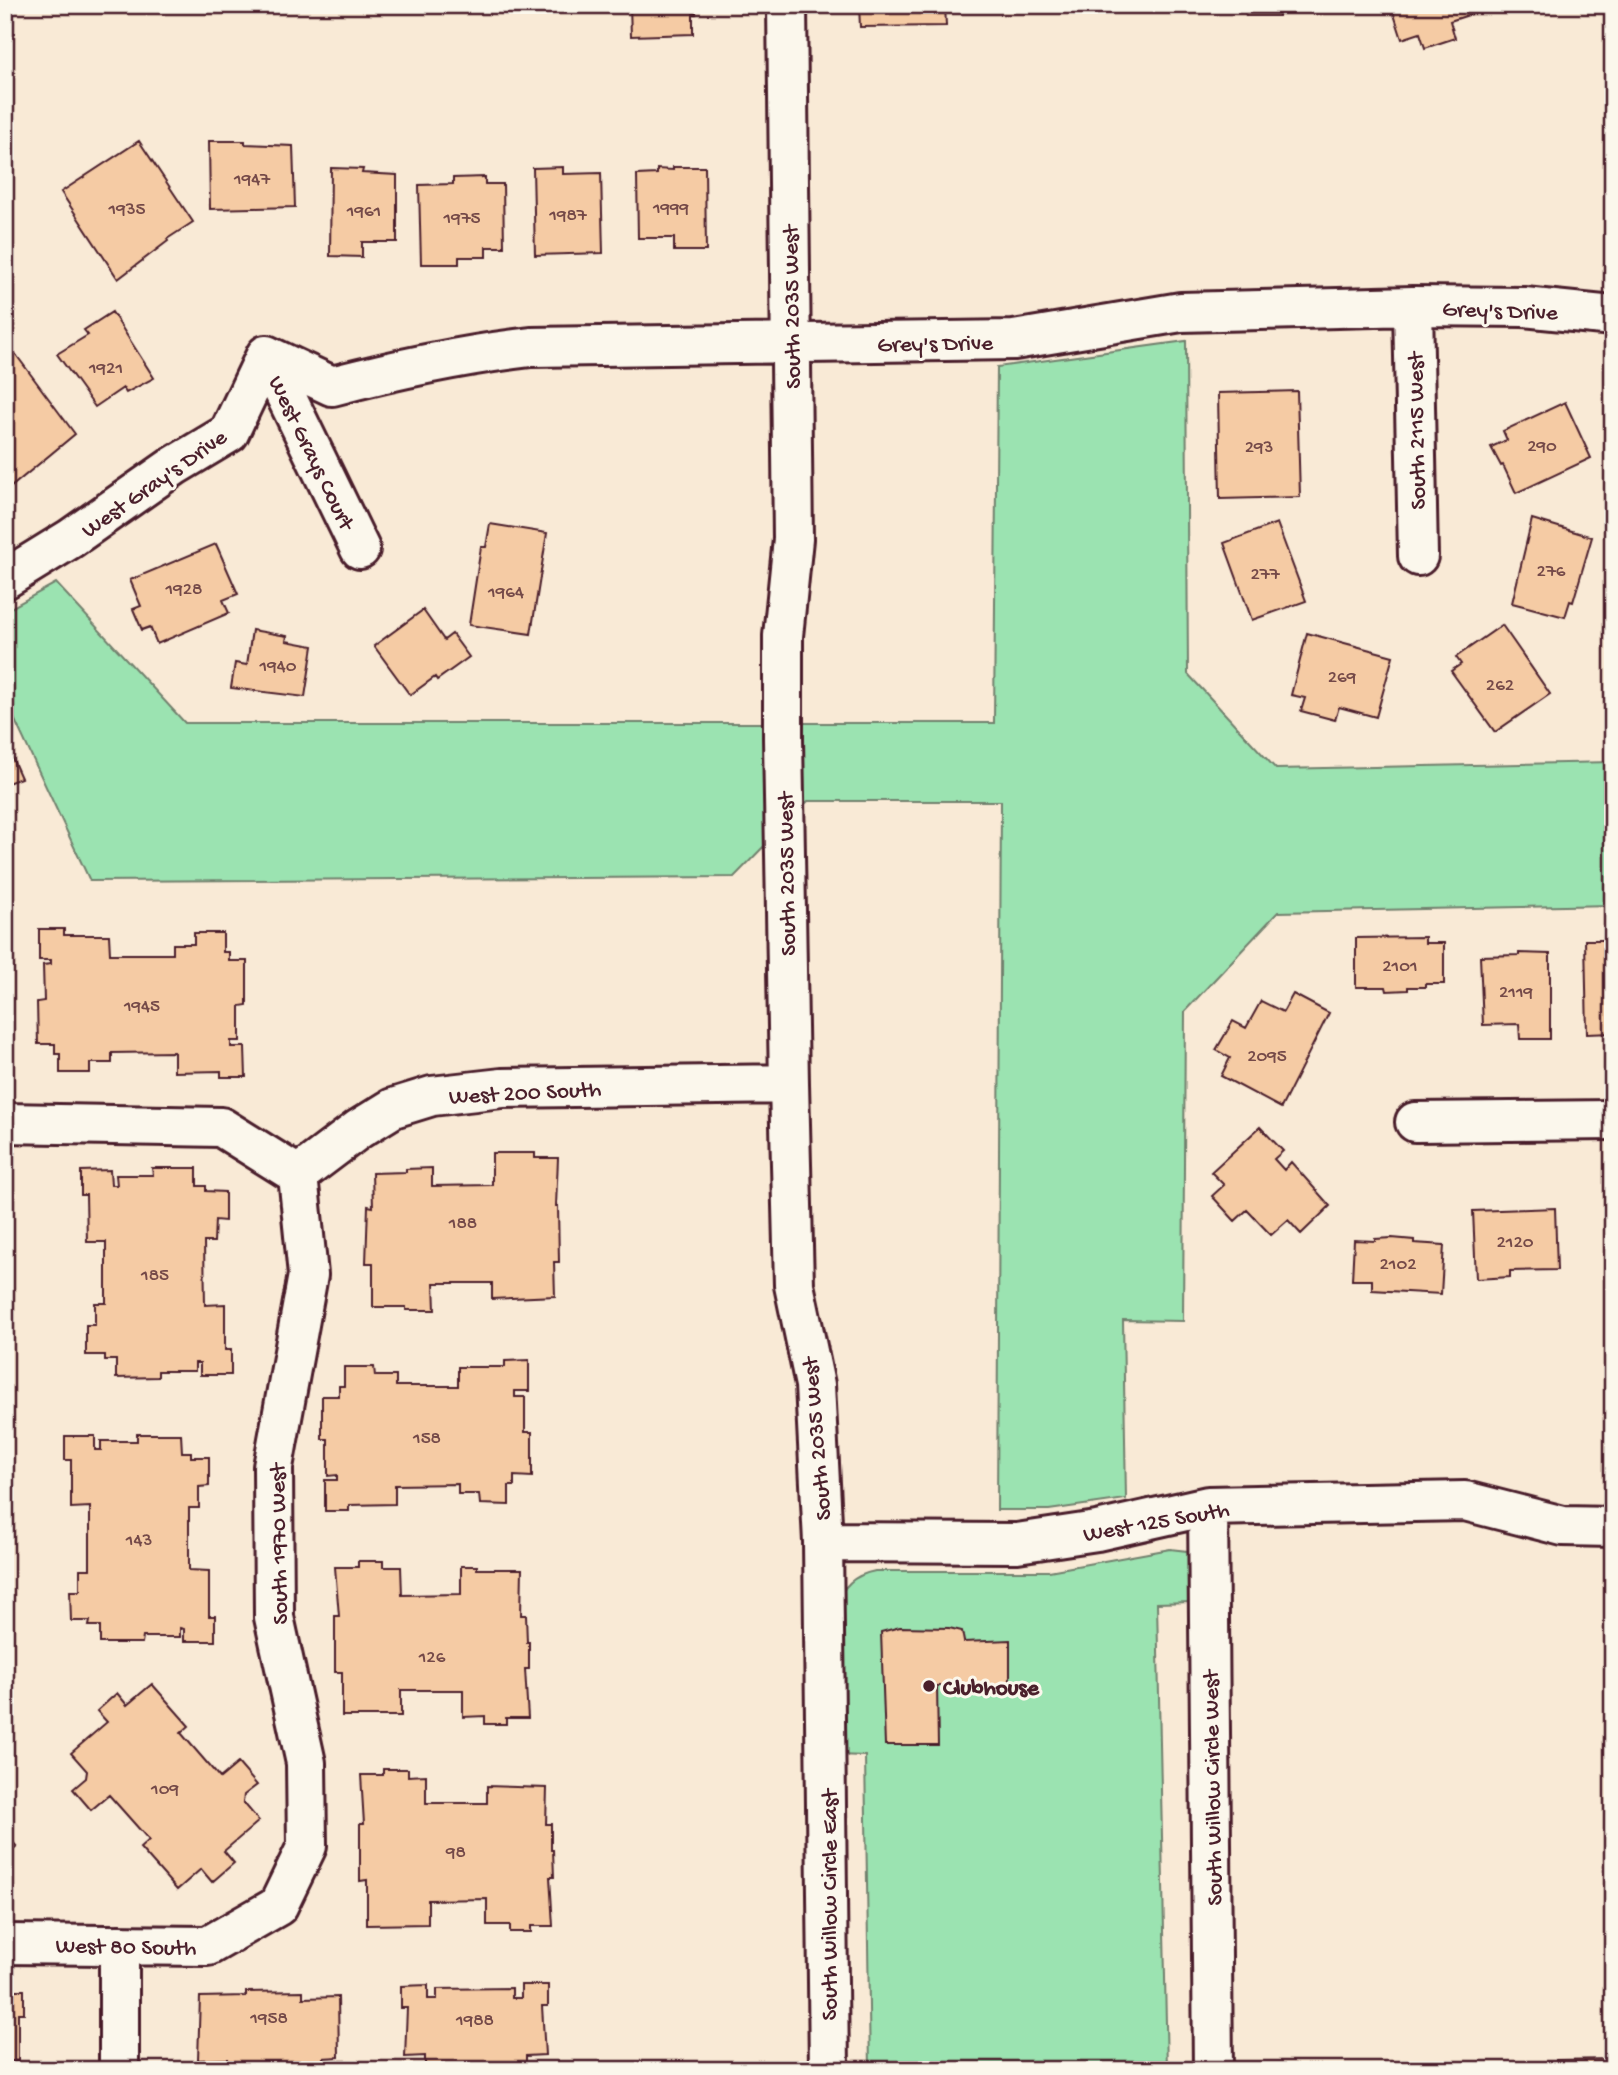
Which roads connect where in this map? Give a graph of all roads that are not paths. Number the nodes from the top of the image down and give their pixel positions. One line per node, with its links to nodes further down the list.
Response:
1 (787, 5): 4 (street, South 2035 West)
2 (1413, 306): 3 (street, Grey's Drive); 4 (street, Grey's Drive); 7 (street, South 2115 West)
3 (1613, 316)
4 (791, 345): 5 (street, Grey's Drive); 9 (street, South 2035 West)
5 (267, 355): 6 (street, West Grays Court); 8 (street, West Gray's Drive)
6 (360, 549)
7 (1418, 556)
8 (5, 579)
9 (789, 1084): 13 (street, West 200 South); 16 (street, South 2035 West)
10 (1613, 1120): 11 (street)
11 (1415, 1122)
12 (5, 1123): 13 (street)
13 (298, 1175): 18 (street, South 1970 West)
14 (1208, 1506): 15 (street, West 125 South); 16 (street, West 125 South); 23 (street, South Willow Circle West)
15 (1613, 1527)
16 (823, 1542): 17 (street, South 2035 West)
17 (827, 1740): 22 (street, South Willow Circle East)
18 (278, 1906): 20 (street, West 80 South)
19 (5, 1944): 20 (street, West 80 South)
20 (119, 1945): 21 (street)
21 (118, 2070)
22 (829, 2070)
23 (1213, 2070)

